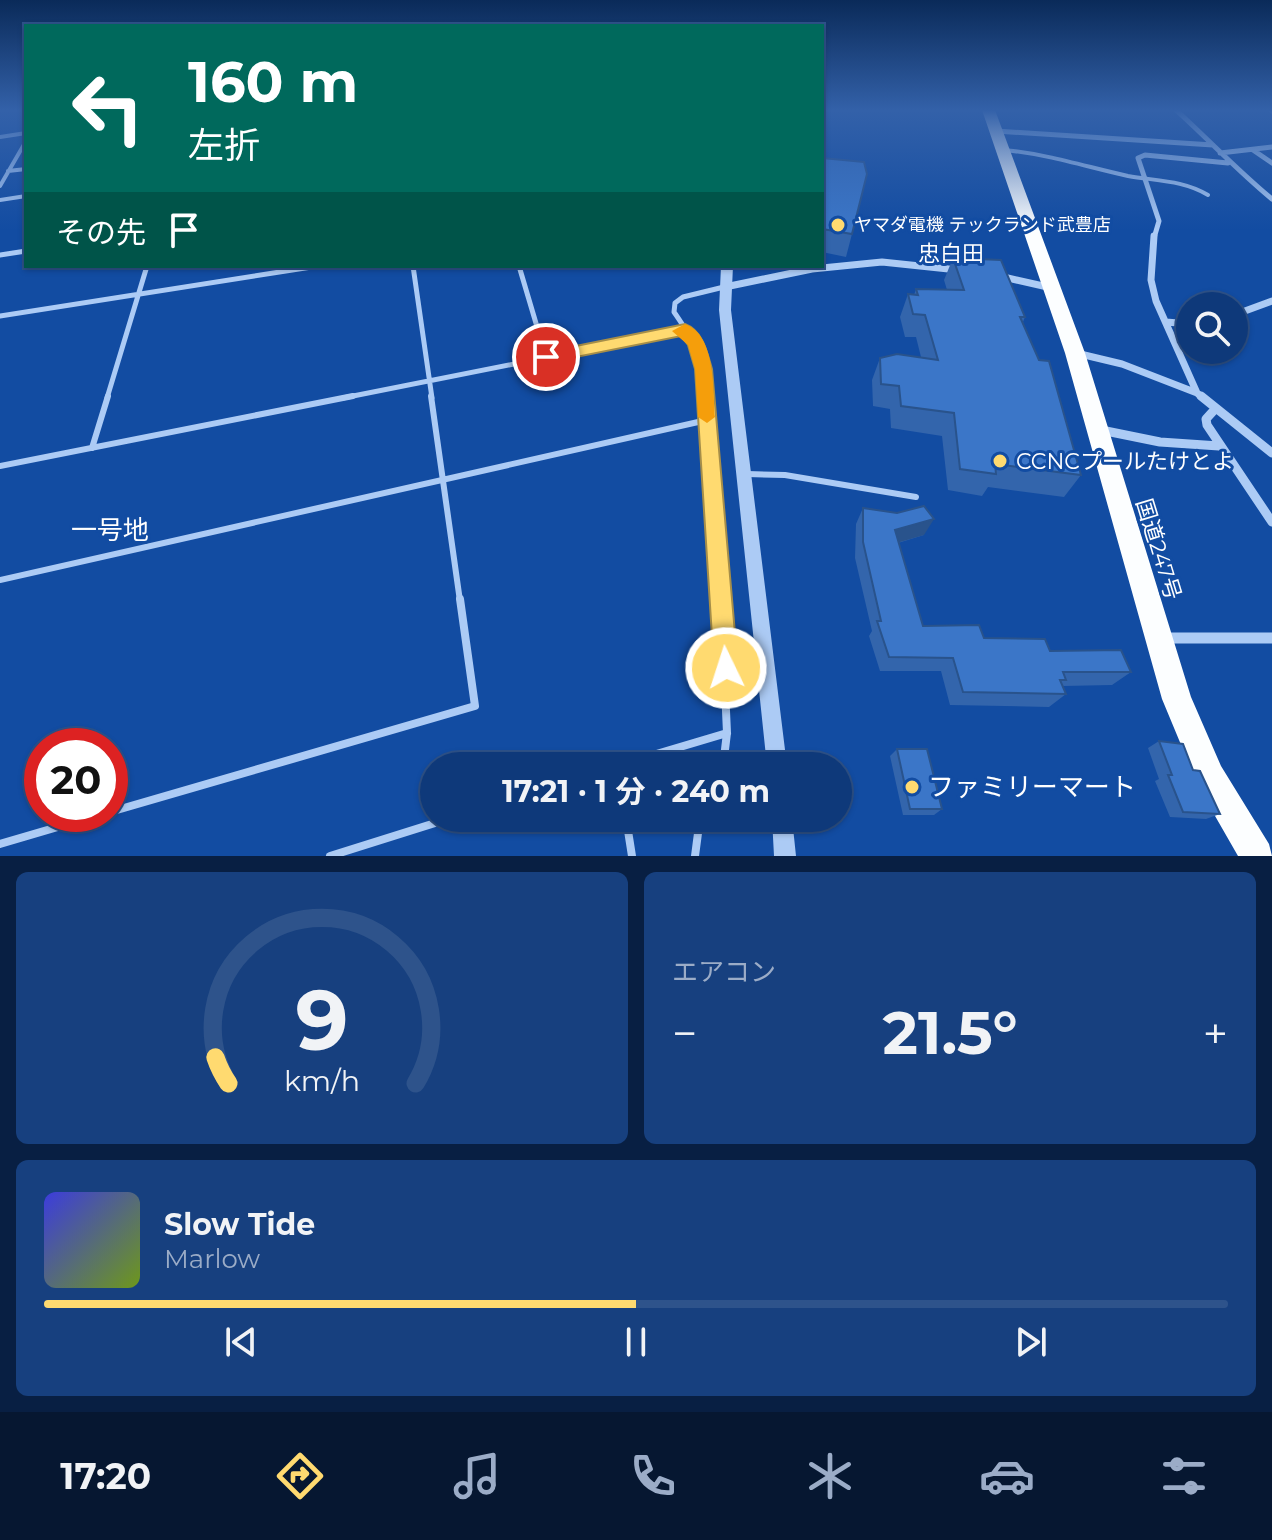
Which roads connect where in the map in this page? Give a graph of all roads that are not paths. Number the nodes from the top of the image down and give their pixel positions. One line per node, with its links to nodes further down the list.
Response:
1 (21, 150): 9 (lane)
2 (1003, 150): 32 (highway, 国道247号)
3 (1046, 150): 14 (lane)
4 (1217, 150): 7 (street)
5 (1244, 150): 7 (street)
6 (1253, 150): 11 (street)
7 (1220, 153): 10 (street)
8 (24, 156): 9 (lane)
9 (17, 157): 13 (lane)
10 (1228, 163): 14 (street); 18 (street)
11 (1272, 163)
12 (24, 169): 13 (lane)
13 (8, 171): 15 (lane)
14 (1146, 178): 16 (lane); 37 (street)
15 (0, 186)
16 (1208, 195)
17 (24, 196): 19 (lane)
18 (1272, 199)
19 (0, 200)
20 (24, 251): 21 (lane)
21 (0, 255)
22 (146, 268): 33 (lane)
23 (305, 268): 33 (lane)
24 (413, 268): 42 (lane)
25 (520, 268): 41 (lane)
26 (727, 268): 31 (street)
27 (822, 268): 31 (street)
28 (824, 268): 29 (street)
29 (961, 271)
30 (993, 274): 32 (street)
31 (725, 287): 39 (lane); 51 (street)
32 (1053, 288): 40 (highway, 国道247号)
33 (138, 294): 36 (lane); 48 (lane)
34 (1272, 301): 35 (street)
35 (1248, 310)
36 (0, 316)
37 (1166, 322): 38 (street); 43 (street)
38 (1176, 323)
39 (685, 330): 41 (lane); 45 (lane)
40 (1075, 353): 43 (street); 46 (highway, 国道247号)
41 (546, 357): 42 (lane)
42 (429, 381): 48 (lane); 52 (lane)
43 (1197, 393): 44 (street)
44 (1216, 408): 47 (street); 49 (street)
45 (707, 420): 52 (lane); 58 (lane)
46 (1097, 429): 47 (street); 56 (highway, 国道247号)
47 (1219, 446): 54 (street)
48 (92, 448): 50 (lane)
49 (1272, 452)
50 (0, 466)
51 (743, 474): 53 (lane); 61 (street)
52 (443, 480): 55 (lane); 62 (lane)
53 (916, 497)
54 (1272, 522)
55 (0, 580)
56 (1158, 638): 57 (street); 73 (highway, 国道247号)
57 (1272, 638)
58 (727, 733): 59 (lane); 60 (lane)
59 (663, 752)
60 (725, 752)
61 (775, 752)
62 (128, 807)
63 (420, 828): 69 (lane)
64 (41, 832): 68 (lane)
65 (628, 832): 70 (lane)
66 (698, 832): 71 (lane)
67 (783, 832): 72 (street)
68 (0, 844)
69 (330, 856)
70 (632, 856)
71 (695, 856)
72 (785, 856)
73 (1257, 856)

